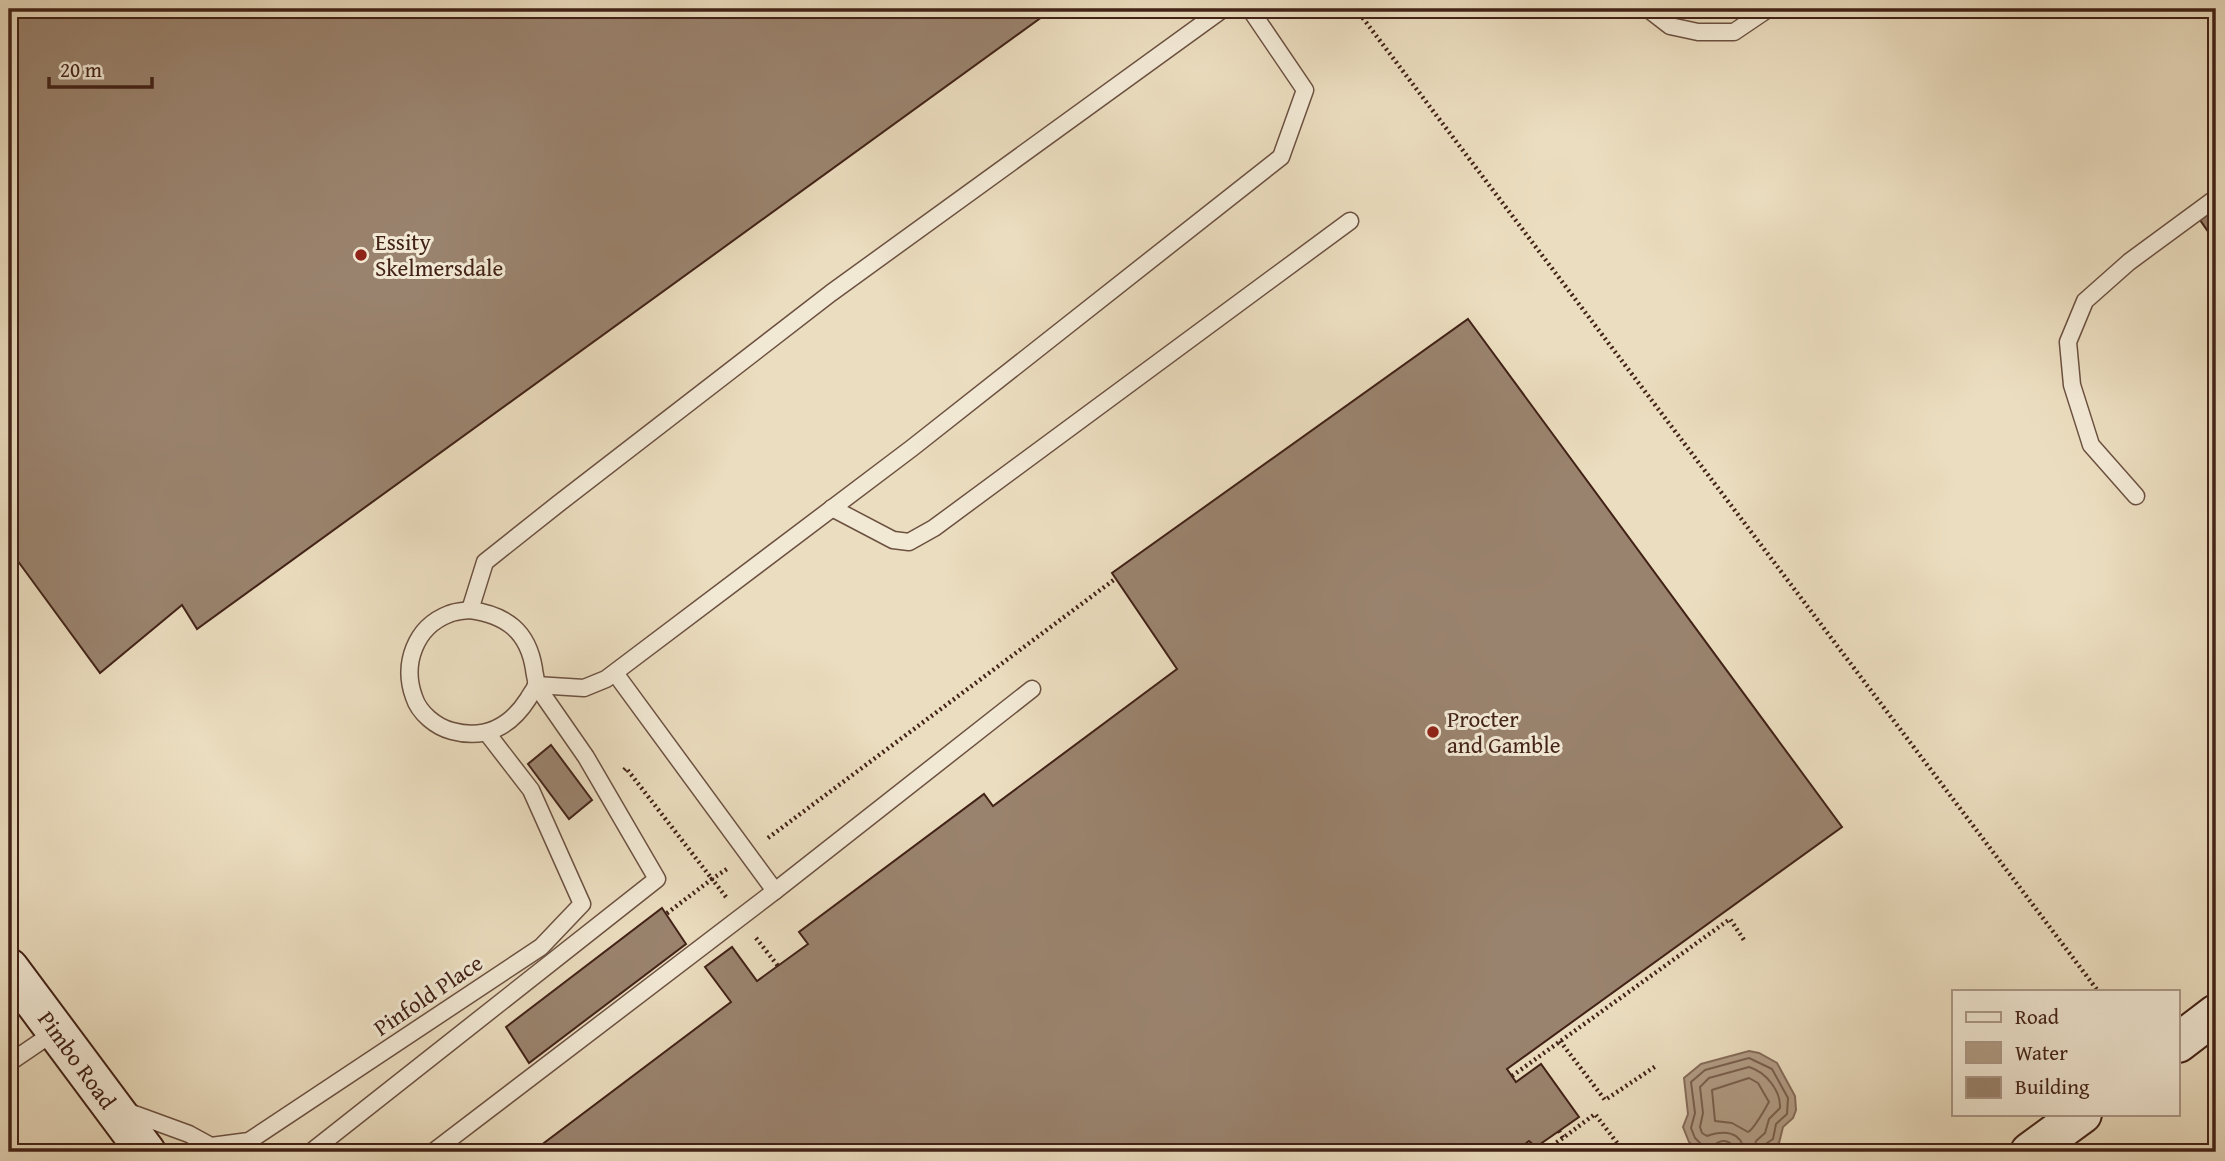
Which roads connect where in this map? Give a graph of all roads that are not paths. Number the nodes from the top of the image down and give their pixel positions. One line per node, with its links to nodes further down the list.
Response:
1 (1223, 9): 9 (lane)
2 (1251, 9): 8 (lane)
3 (1648, 9): 4 (lane)
4 (1768, 9)
5 (2216, 198): 7 (lane)
6 (1350, 222): 8 (lane)
7 (2136, 496)
8 (832, 508): 10 (lane)
9 (470, 610): 11 (lane, Pinfold Place); 13 (lane)
10 (615, 673): 11 (lane); 14 (lane)
11 (536, 685): 13 (lane); 23 (lane, Pinfold Place)
12 (1032, 689): 14 (lane)
13 (487, 733): 20 (lane, Pinfold Place)
14 (775, 891): 24 (lane)
15 (9, 968): 17 (street, Pimbo Road)
16 (2216, 1014): 18 (street)
17 (57, 1031): 19 (lane); 20 (street, Pimbo Road)
18 (2180, 1041)
19 (9, 1063)
20 (111, 1105): 22 (street, Pimbo Road)
21 (2079, 1116): 25 (street)
22 (146, 1152)
23 (311, 1152)
24 (433, 1152)
25 (2030, 1152)

